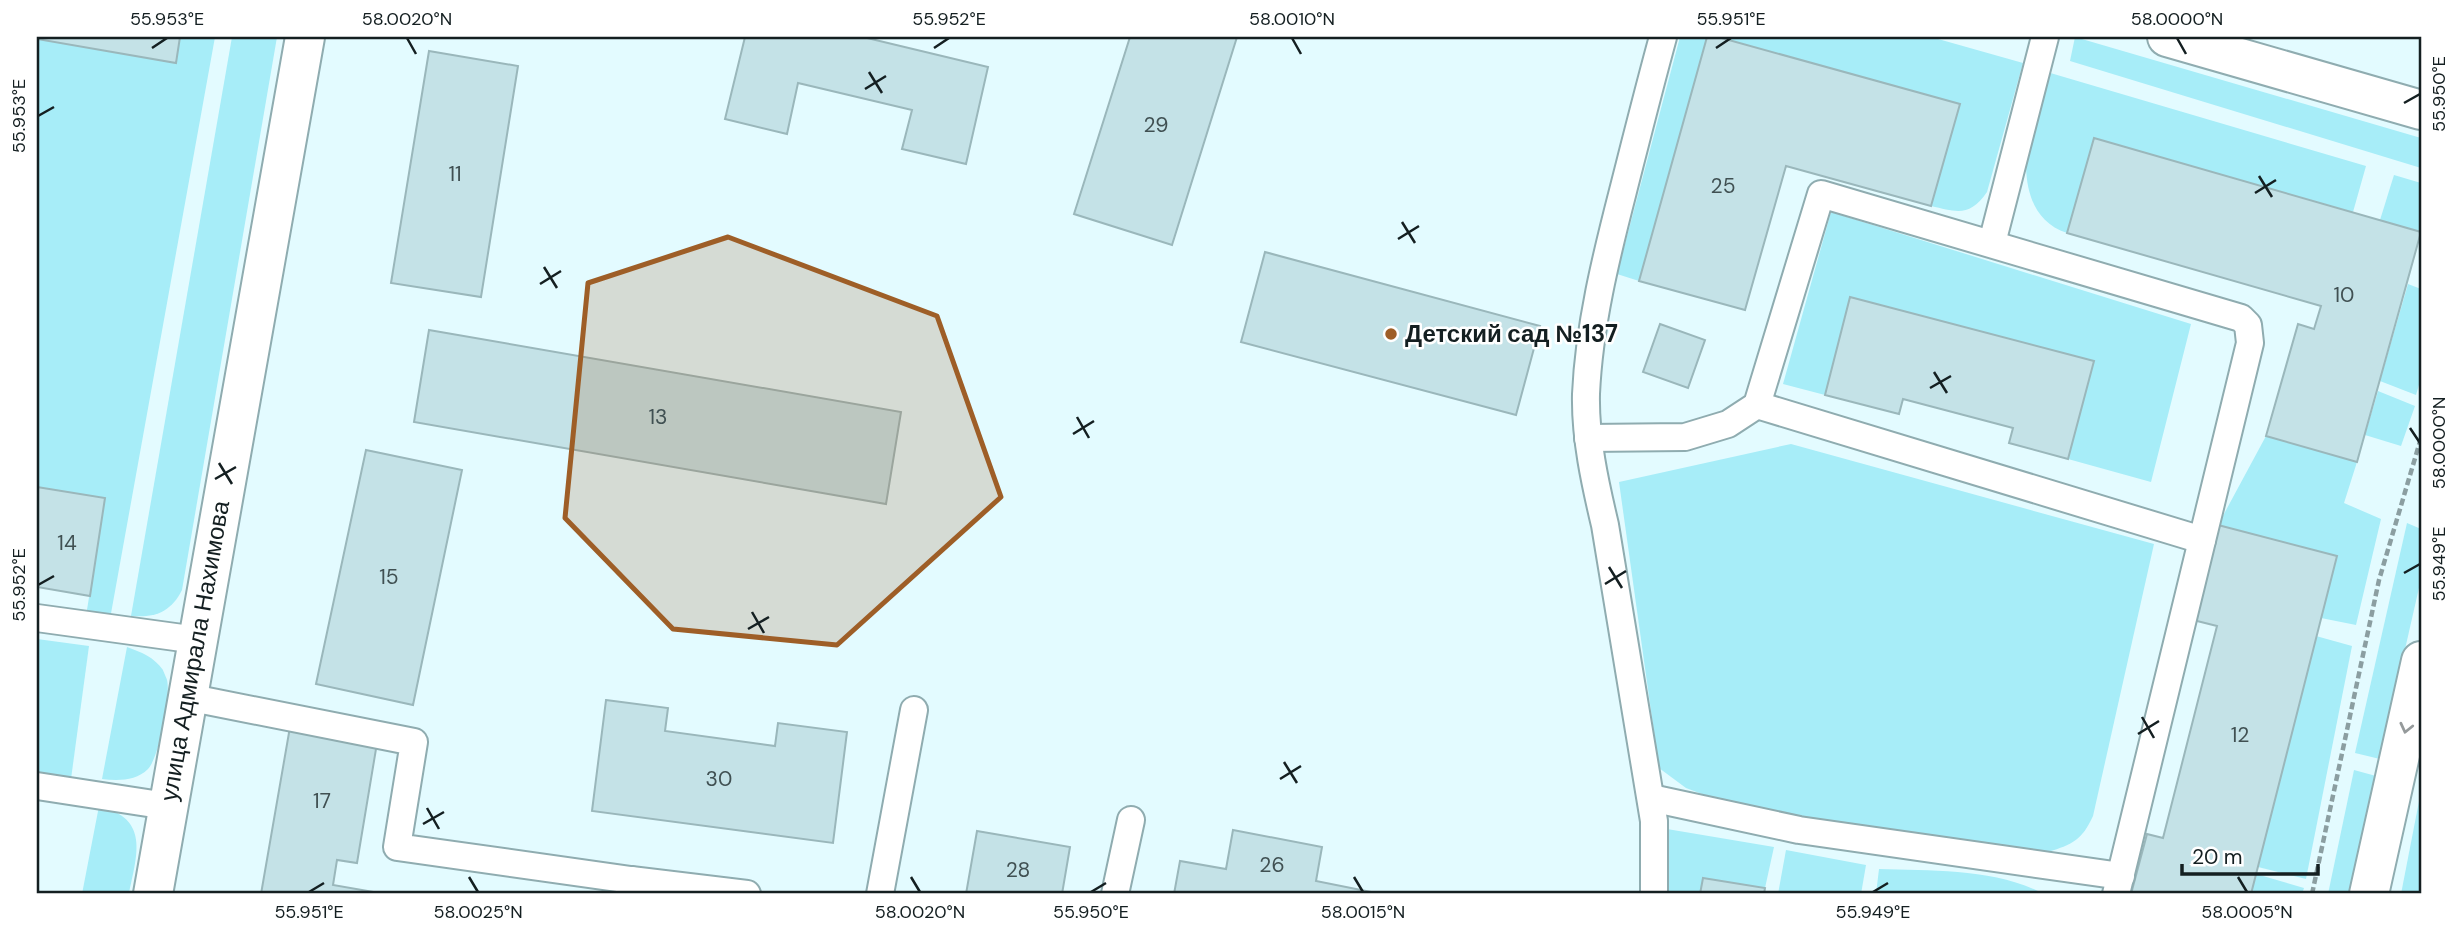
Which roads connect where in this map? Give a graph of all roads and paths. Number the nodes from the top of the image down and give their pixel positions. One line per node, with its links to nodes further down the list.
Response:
1 (305, 37): 12 (street, улица Адмирала Нахимова)
2 (1662, 37): 8 (lane)
3 (2045, 37): 6 (lane)
4 (2167, 37): 5 (street)
5 (2421, 110)
6 (1992, 243): 7 (lane); 10 (lane)
7 (1757, 405): 8 (lane); 10 (lane)
8 (1588, 438): 17 (lane)
9 (2421, 438): 27 (path)
10 (2202, 540): 20 (lane)
11 (37, 618): 12 (lane)
12 (197, 640): 14 (street, улица Адмирала Нахимова)
13 (2421, 661): 28 (street, one-way to 28)
14 (187, 696): 18 (street, улица Адмирала Нахимова); 21 (lane)
15 (914, 710): 24 (lane)
16 (37, 786): 18 (lane)
17 (1651, 798): 20 (lane); 26 (lane)
18 (167, 806): 22 (street, улица Адмирала Нахимова)
19 (1131, 820): 25 (lane)
20 (2118, 885)
21 (630, 887): 23 (lane)
22 (153, 894)
23 (747, 894)
24 (880, 894)
25 (1115, 894)
26 (1654, 894)
27 (2312, 894)
28 (2369, 894)

